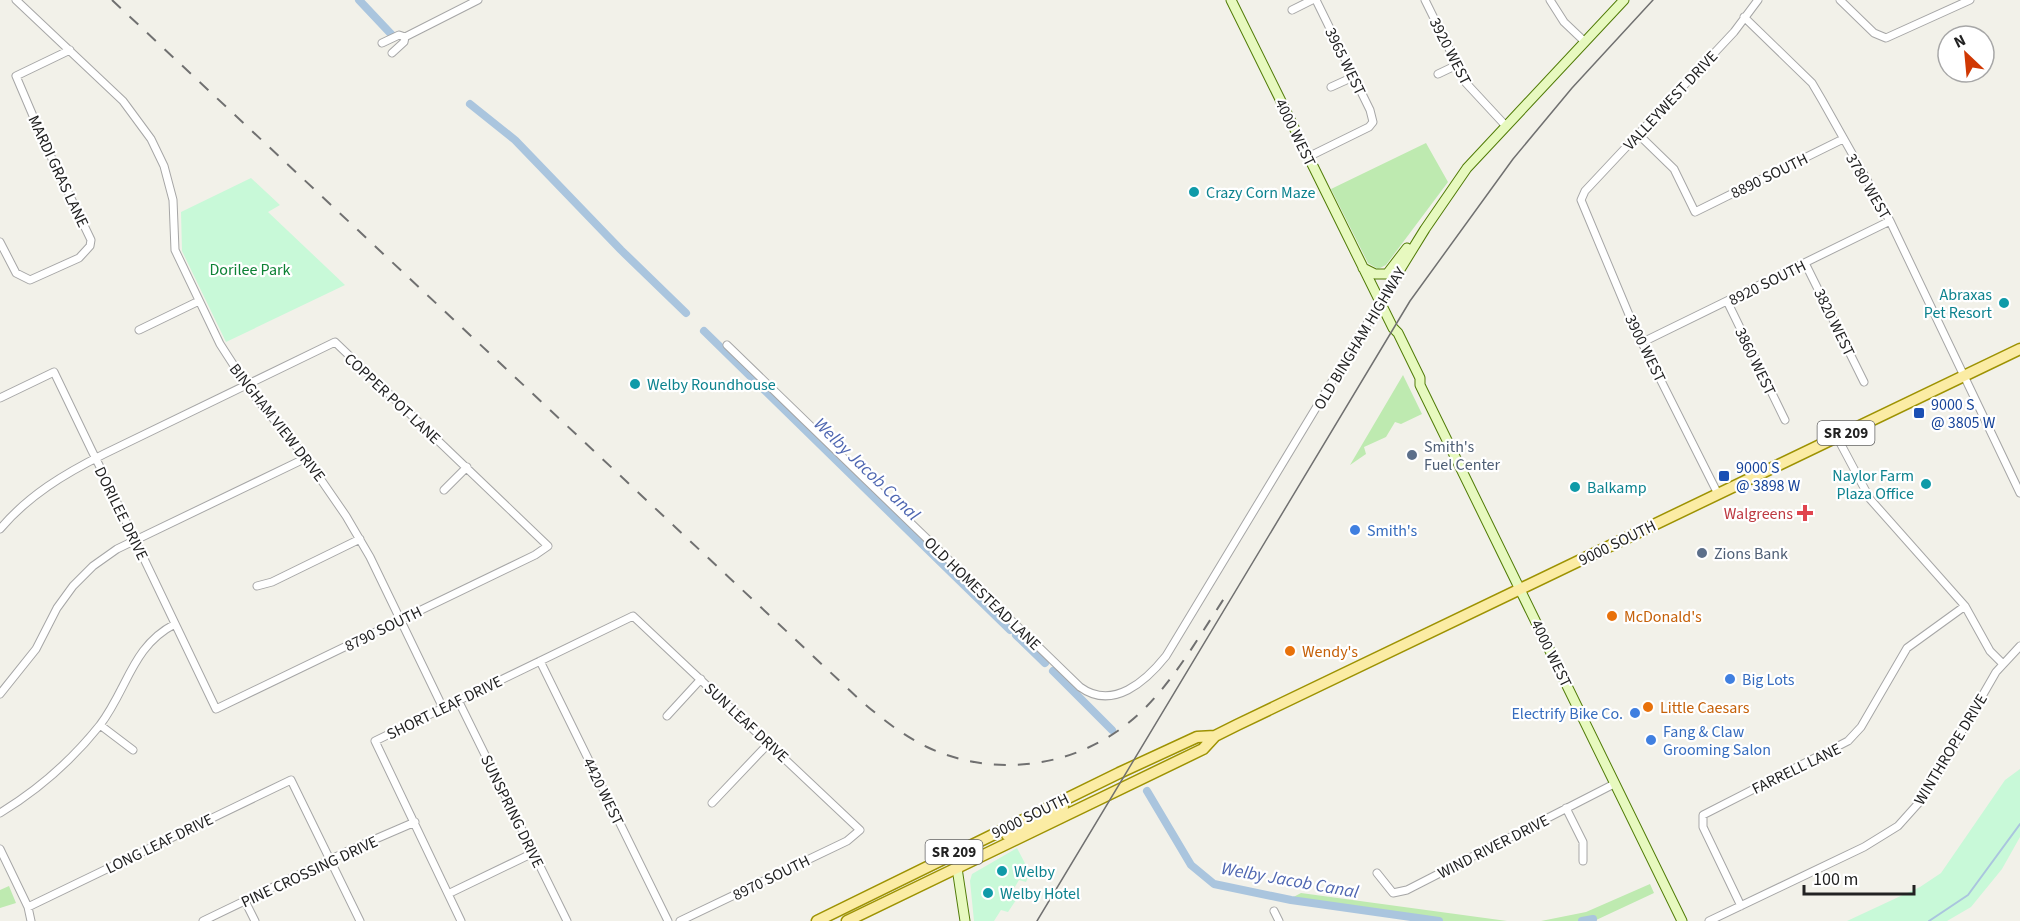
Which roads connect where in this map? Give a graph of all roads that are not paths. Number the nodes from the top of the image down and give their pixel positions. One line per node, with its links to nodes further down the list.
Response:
1 (16, 0): 18 (street, BINGHAM VIEW DRIVE)
2 (478, 0): 15 (street)
3 (1231, 0): 27 (main road, 4000 WEST)
4 (1314, 0): 13 (street); 22 (street, 3965 WEST)
5 (1425, 0): 20 (street, 3920 WEST)
6 (1550, 0): 16 (street)
7 (1623, 0): 16 (main road, OLD BINGHAM HIGHWAY)
8 (1758, 0): 14 (street, VALLEYWEST DRIVE)
9 (1840, 0): 12 (street)
10 (1950, 0): 12 (street)
11 (1970, 0): 12 (street)
12 (1953, 8)
13 (1292, 10)
14 (1744, 17): 25 (street, VALLEYWEST DRIVE); 26 (street, 3780 WEST)
15 (405, 37): 17 (street); 19 (street)
16 (1584, 41): 24 (main road, OLD BINGHAM HIGHWAY)
17 (382, 44)
18 (70, 50): 31 (street, MARDI GRAS LANE); 34 (street, BINGHAM VIEW DRIVE)
19 (392, 53)
20 (1457, 65): 21 (street); 24 (street, 3920 WEST)
21 (1438, 74)
22 (1353, 77): 23 (street); 27 (street, 3965 WEST)
23 (1331, 87)
24 (1505, 125): 30 (main road, OLD BINGHAM HIGHWAY)
25 (1638, 134): 26 (street, 8890 SOUTH); 28 (street, VALLEYWEST DRIVE)
26 (1843, 139): 29 (street, 3780 WEST)
27 (1308, 158): 33 (main road, 4000 WEST)
28 (1581, 200): 38 (street, 3900 WEST)
29 (1890, 221): 32 (street, 8920 SOUTH); 41 (street, 3780 WEST)
30 (1425, 229): 33 (main road); 35 (main road, OLD BINGHAM HIGHWAY)
31 (0, 242)
32 (1805, 263): 36 (street, 8920 SOUTH); 42 (street, 3820 WEST)
33 (1362, 267): 35 (main road, 4000 WEST)
34 (199, 302): 37 (street); 43 (street, BINGHAM VIEW DRIVE)
35 (1380, 302): 58 (main road, 4000 WEST); 68 (street, OLD BINGHAM HIGHWAY)
36 (1727, 302): 38 (street, 8920 SOUTH); 45 (street, 3860 WEST)
37 (139, 330)
38 (1643, 342): 52 (street, 3900 WEST)
39 (727, 345): 68 (street, OLD HOMESTEAD LANE)
40 (2020, 349): 41 (main road, 9000 SOUTH / SR 209)
41 (1964, 376): 46 (main road, 9000 SOUTH / SR 209); 51 (street, 3780 WEST)
42 (1864, 382)
43 (246, 386): 47 (street, BINGHAM VIEW DRIVE); 48 (street, COPPER POT LANE); 49 (street, COPPER POT LANE)
44 (0, 398): 48 (street, DORILEE DRIVE)
45 (1785, 420)
46 (1837, 437): 52 (main road, 9000 SOUTH / SR 209); 59 (street)
47 (306, 458): 54 (street, BINGHAM VIEW DRIVE); 55 (street)
48 (96, 459): 53 (street, COPPER POT LANE); 55 (street, DORILEE DRIVE)
49 (467, 467): 50 (street); 56 (street, COPPER POT LANE)
50 (444, 490)
51 (2020, 493)
52 (1718, 494): 58 (main road, 9000 SOUTH / SR 209)
53 (0, 530)
54 (360, 539): 57 (street); 61 (street, BINGHAM VIEW DRIVE)
55 (135, 541): 62 (street, DORILEE DRIVE); 67 (street)
56 (548, 546): 61 (street, 8790 SOUTH)
57 (256, 586)
58 (1520, 588): 74 (main road, 9000 SOUTH / SR 209); 77 (main road, 4000 WEST)
59 (1965, 606): 65 (street); 92 (street, FARRELL LANE)
60 (633, 616): 64 (street, SHORT LEAF DRIVE); 66 (street, SUN LEAF DRIVE)
61 (400, 620): 70 (street, BINGHAM VIEW DRIVE); 71 (street, 8790 SOUTH)
62 (175, 624): 71 (street, DORILEE DRIVE); 73 (street)
63 (2020, 646): 65 (street, WINTHROPE DRIVE)
64 (540, 661): 69 (street, SHORT LEAF DRIVE); 101 (street, 4420 WEST)
65 (2002, 663): 92 (street, WINTHROPE DRIVE)
66 (701, 679): 72 (street); 75 (street, SUN LEAF DRIVE)
67 (0, 694)
68 (1121, 694)
69 (458, 700): 70 (street, SHORT LEAF DRIVE); 85 (street, SUNSPRING DRIVE)
70 (443, 708): 82 (street, SHORT LEAF DRIVE)
71 (216, 709)
72 (667, 716)
73 (100, 724): 76 (street); 81 (street)
74 (1215, 736): 78 (main road, 9000 SOUTH / SR 209); 88 (main road, 9000 SOUTH / SR 209)
75 (769, 743): 79 (street); 83 (street, SUN LEAF DRIVE)
76 (133, 750)
77 (1614, 784): 80 (street, WIND RIVER DRIVE); 107 (main road, 4000 WEST)
78 (1092, 785): 88 (main road); 103 (main road, 9000 SOUTH / SR 209)
79 (712, 803)
80 (1566, 808): 87 (street); 89 (street, WIND RIVER DRIVE)
81 (0, 813)
82 (415, 822): 86 (street, PINE CROSSING DRIVE); 90 (street, SHORT LEAF DRIVE)
83 (860, 830): 102 (street, 8970 SOUTH)
84 (0, 849): 93 (street)
85 (533, 853): 90 (street); 100 (street, SUNSPRING DRIVE)
86 (330, 859): 91 (street, PINE CROSSING DRIVE); 93 (street, LONG LEAF DRIVE); 98 (street)
87 (1583, 861)
88 (957, 868): 104 (main road, 9000 SOUTH / SR 209); 105 (main road)
89 (1377, 873)
90 (450, 893): 99 (street, SHORT LEAF DRIVE)
91 (245, 901): 96 (street, PINE CROSSING DRIVE); 97 (street)
92 (1741, 906): 108 (street, WINTHROPE DRIVE)
93 (28, 907): 95 (street)
94 (1274, 911): 106 (street)
95 (31, 921)
96 (203, 921)
97 (255, 921)
98 (360, 921)
99 (462, 921)
100 (567, 921)
101 (668, 921)
102 (680, 921)
103 (817, 921)
104 (847, 921)
105 (965, 921)
106 (1279, 921)
107 (1682, 921)
108 (1709, 921)

